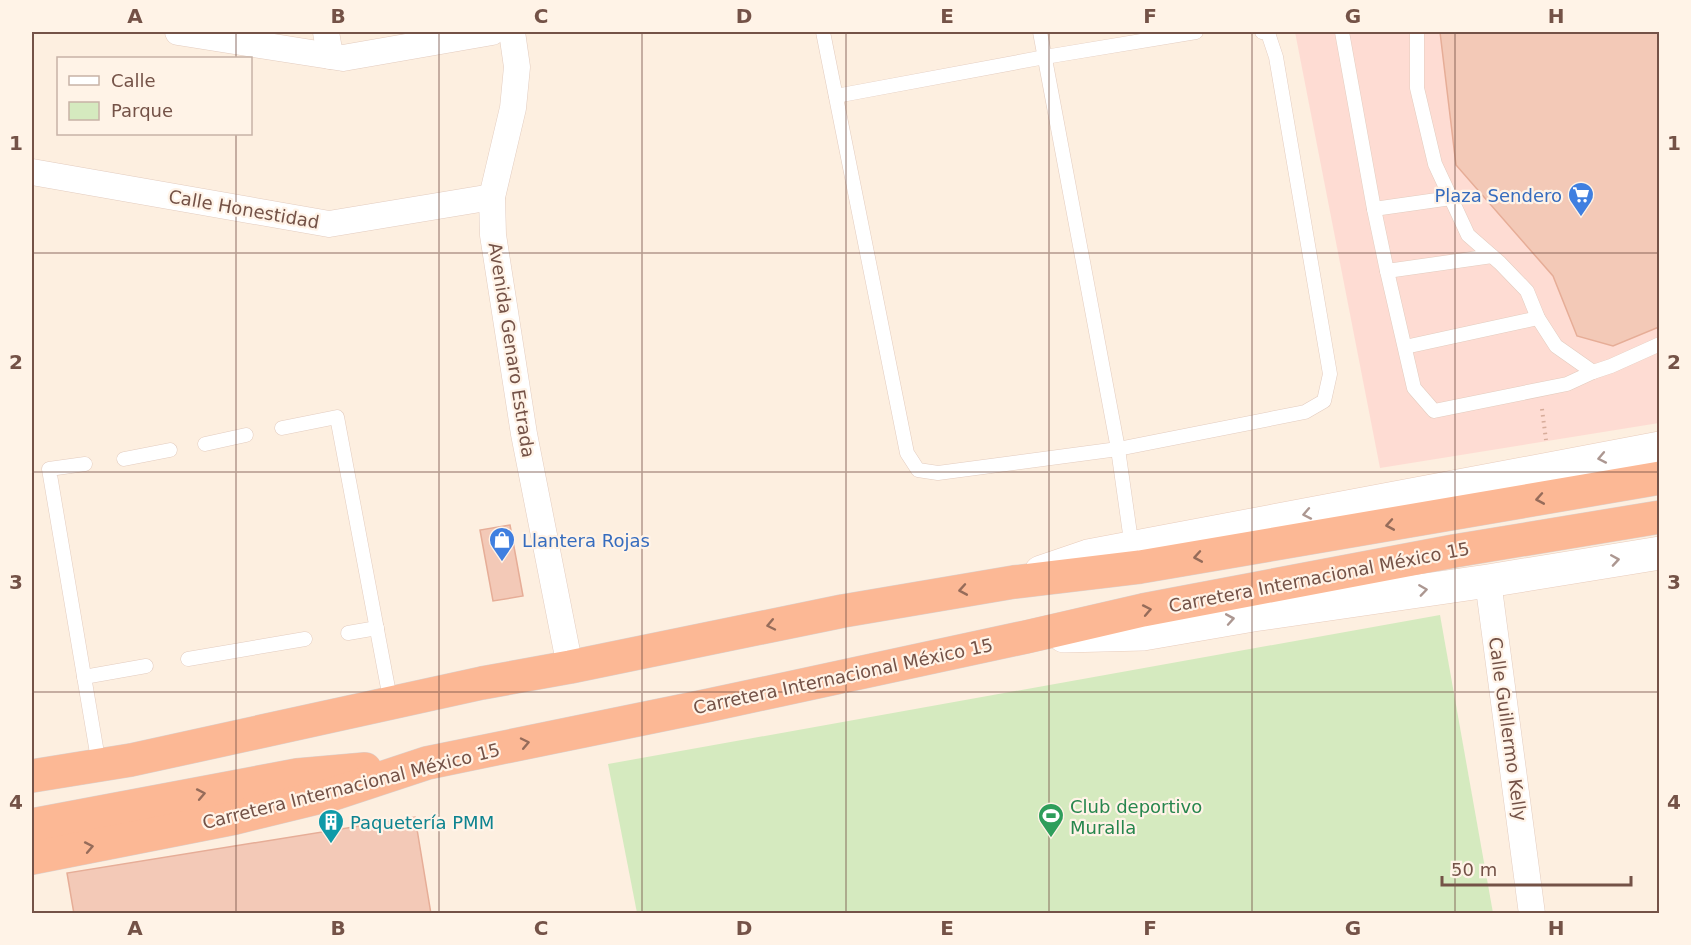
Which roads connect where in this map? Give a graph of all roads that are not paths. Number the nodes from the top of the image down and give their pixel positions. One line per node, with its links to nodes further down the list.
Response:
1 (178, 32): 11 (street)
2 (326, 32): 11 (street)
3 (492, 32): 11 (street)
4 (512, 32): 15 (street, Avenida Genaro Estrada)
5 (823, 32): 13 (lane)
6 (1040, 32): 12 (lane)
7 (1196, 32): 12 (lane)
8 (1262, 32): 28 (lane)
9 (1342, 32): 17 (lane)
10 (1417, 32): 16 (lane)
11 (330, 56)
12 (1045, 57): 13 (lane); 28 (lane)
13 (836, 96): 28 (lane)
14 (32, 172): 15 (street, Calle Honestidad)
15 (492, 197): 44 (street, Avenida Genaro Estrada)
16 (1450, 198): 17 (lane); 18 (lane)
17 (1374, 209): 19 (lane)
18 (1492, 256): 19 (lane); 20 (lane)
19 (1388, 271): 22 (lane)
20 (1538, 318): 22 (lane); 23 (lane)
21 (1659, 344): 23 (lane)
22 (1405, 347): 23 (lane)
23 (1593, 372)
24 (282, 428): 38 (lane)
25 (246, 435): 26 (lane)
26 (206, 444)
27 (1659, 448): 34 (main road, one-way to 34)
28 (1118, 449): 34 (lane)
29 (170, 450): 30 (lane)
30 (123, 459)
31 (85, 464): 45 (lane)
32 (1659, 478): 37 (highway, Carretera Internacional México 15, one-way to 37)
33 (1659, 517): 40 (highway, Carretera Internacional México 15, one-way to 33)
34 (1132, 548): 37 (main road)
35 (1659, 553): 36 (main road, one-way to 35)
36 (1488, 581): 40 (main road, one-way to 36); 52 (street, Calle Guillermo Kelly)
37 (1014, 582): 44 (highway, Carretera Internacional México 15, one-way to 44)
38 (377, 628): 39 (lane); 46 (lane)
39 (348, 633)
40 (1026, 637): 47 (highway, Carretera Internacional México 15, one-way to 40)
41 (305, 639): 42 (lane)
42 (188, 659)
43 (146, 666): 45 (lane)
44 (570, 667): 46 (highway, Carretera Internacional México 15)
45 (84, 677): 48 (lane)
46 (391, 704): 48 (highway, Carretera Internacional México 15)
47 (427, 763): 50 (highway, one-way to 47); 51 (highway, Carretera Internacional México 15, one-way to 47)
48 (99, 766): 49 (highway, Carretera Internacional México 15)
49 (32, 776)
50 (32, 825)
51 (32, 858)
52 (1532, 914)

